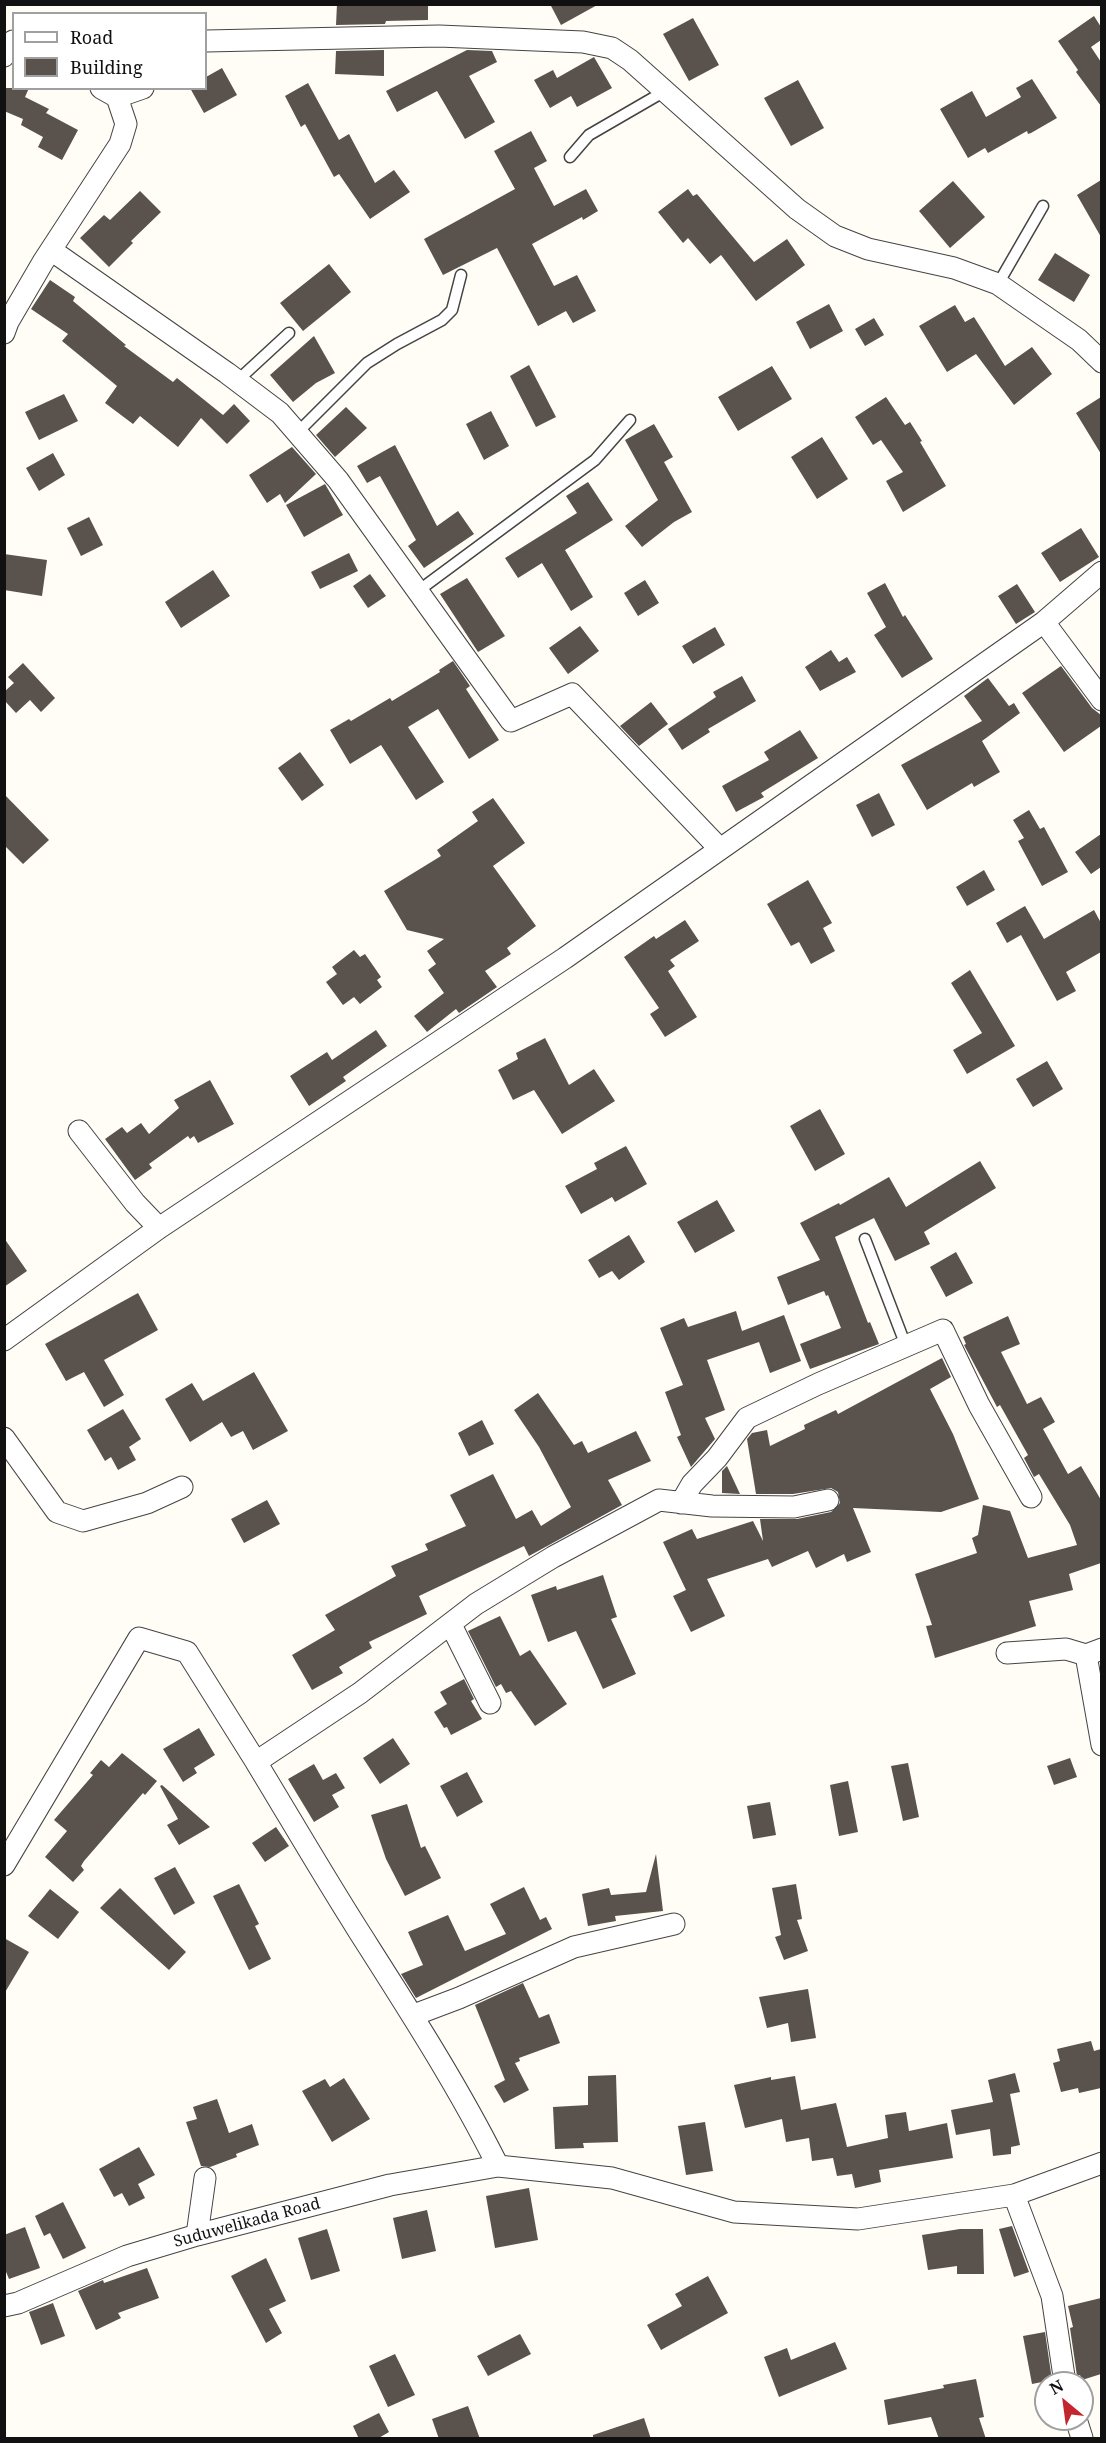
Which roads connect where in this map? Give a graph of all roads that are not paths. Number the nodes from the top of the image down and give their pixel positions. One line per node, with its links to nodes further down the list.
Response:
1 (207, 41): 3 (street)
2 (129, 90): 4 (street)
3 (665, 91): 5 (lane); 9 (street)
4 (109, 93): 7 (street)
5 (570, 157)
6 (1042, 206): 9 (lane)
7 (51, 250): 10 (street); 13 (street)
8 (461, 275): 15 (lane)
9 (998, 284): 12 (street)
10 (4, 333)
11 (289, 333): 13 (lane)
12 (1101, 362)
13 (237, 381): 15 (street)
14 (630, 420): 17 (lane)
15 (297, 433): 17 (street)
16 (1101, 572): 18 (street)
17 (418, 591): 20 (street)
18 (1044, 622): 19 (street); 20 (street)
19 (1101, 700)
20 (720, 849): 22 (street)
21 (79, 1131): 22 (street)
22 (159, 1228): 24 (street)
23 (865, 1239): 25 (lane)
24 (4, 1340)
25 (906, 1346): 28 (street); 30 (street)
26 (4, 1438): 27 (street)
27 (182, 1487)
28 (1030, 1497)
29 (828, 1500): 30 (street)
30 (681, 1503): 31 (street)
31 (451, 1625): 34 (street); 36 (street)
32 (1094, 1652): 33 (street); 35 (street)
33 (1007, 1653)
34 (490, 1703)
35 (1101, 1745)
36 (256, 1762): 37 (street); 39 (street)
37 (4, 1864)
38 (674, 1924): 39 (street)
39 (414, 2015): 41 (street)
40 (1101, 2163): 43 (street, Suduwelikada Road)
41 (498, 2166): 43 (street, Suduwelikada Road); 44 (street, Suduwelikada Road)
42 (206, 2178): 44 (street)
43 (1014, 2195): 46 (street)
44 (197, 2235): 45 (street, Suduwelikada Road)
45 (4, 2306)
46 (1063, 2371)

